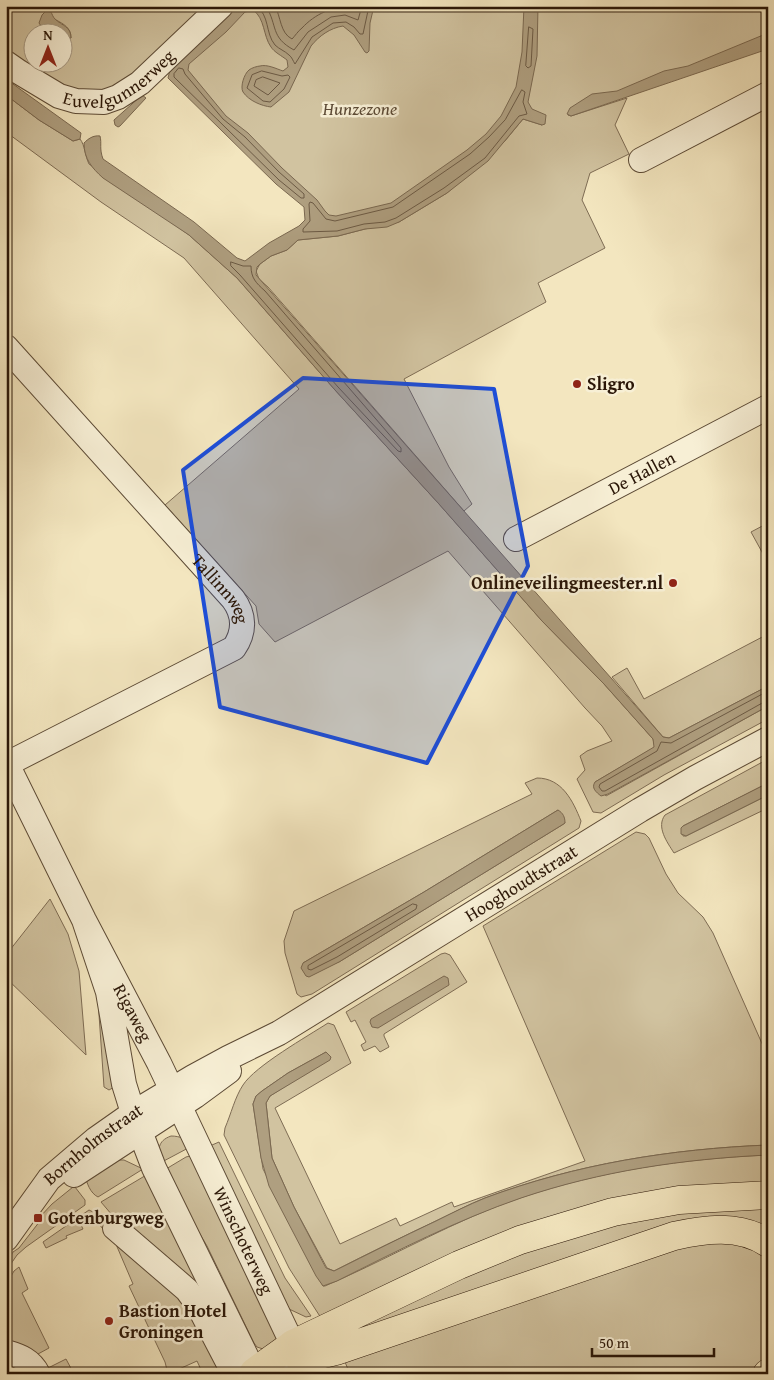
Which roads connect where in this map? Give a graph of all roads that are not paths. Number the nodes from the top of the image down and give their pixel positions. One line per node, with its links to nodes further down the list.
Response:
1 (221, 6): 2 (street, Euvelgunnerweg)
2 (6, 63)
3 (768, 94): 4 (street)
4 (641, 160)
5 (6, 347): 9 (street, Tallinnweg)
6 (768, 407): 7 (street, De Hallen)
7 (516, 540)
8 (768, 739): 11 (street, Hooghoudtstraat)
9 (7, 763): 10 (street, Rigaweg)
10 (84, 920): 11 (street, Rigaweg); 12 (street, Rigaweg)
11 (176, 1098): 12 (street, Bornholmstraat); 18 (street, Winschoterweg)
12 (137, 1122): 15 (street, Bornholmstraat); 19 (street)
13 (768, 1195): 18 (main road)
14 (116, 1228): 19 (street)
15 (6, 1240)
16 (768, 1243): 18 (main road)
17 (6, 1352): 20 (street)
18 (300, 1359): 19 (main road)
19 (248, 1373)
20 (38, 1374)

